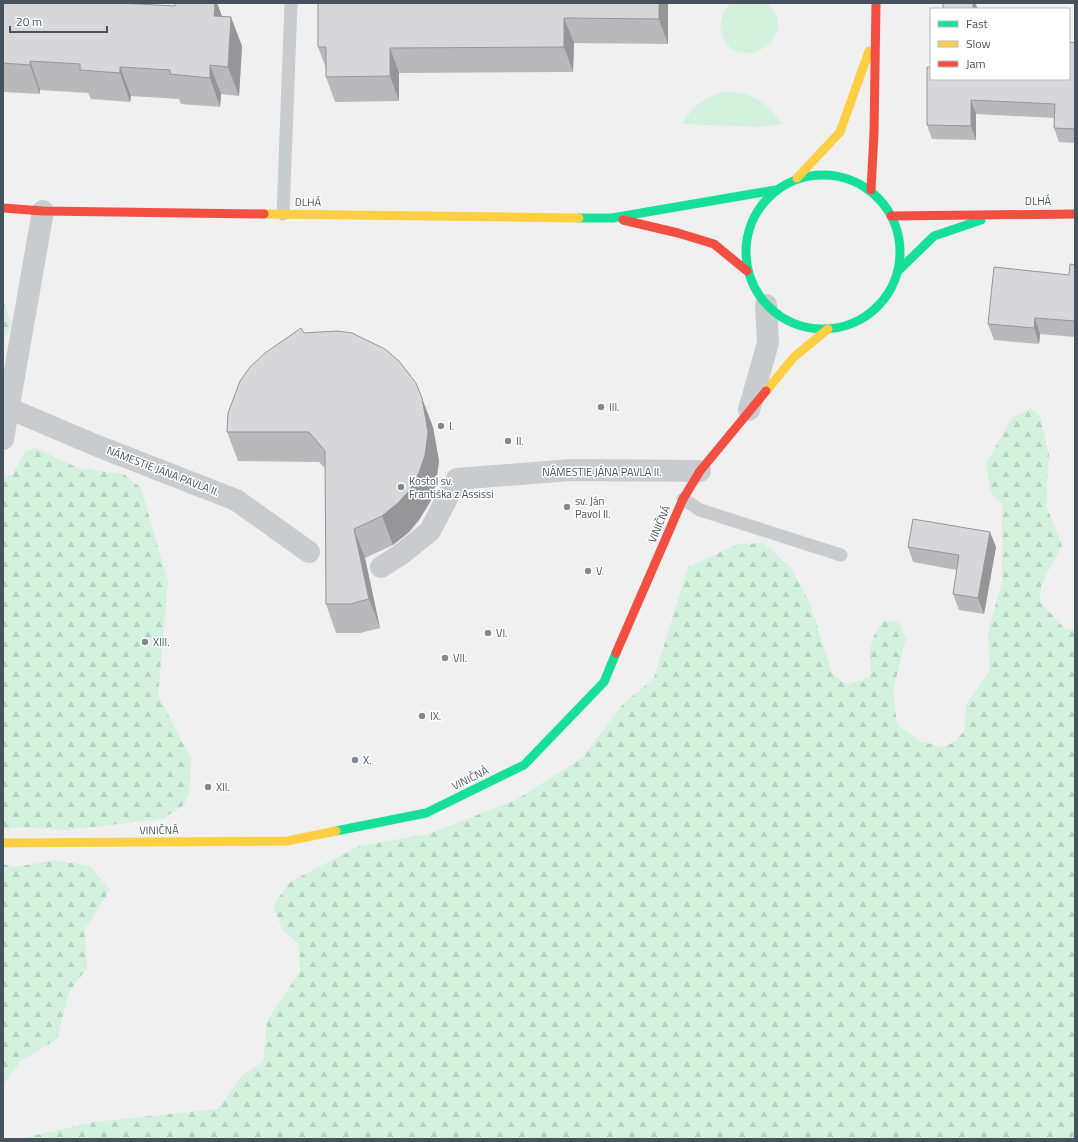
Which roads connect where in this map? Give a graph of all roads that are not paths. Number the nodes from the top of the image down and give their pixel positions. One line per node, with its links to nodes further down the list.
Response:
1 (876, 3): 3 (street)
2 (291, 4): 10 (lane)
3 (875, 35): 4 (street); 6 (street)
4 (797, 178): 5 (street); 6 (street)
5 (775, 190): 13 (street); 14 (street)
6 (871, 190): 12 (street)
7 (3, 208): 8 (street, DLHÁ)
8 (43, 211): 10 (street, DLHÁ); 18 (street)
9 (1001, 213): 11 (street, DLHÁ); 12 (street, DLHÁ); 15 (street)
10 (283, 214): 13 (street, DLHÁ)
11 (1075, 214)
12 (891, 216): 15 (street)
13 (612, 218): 14 (street)
14 (747, 271): 16 (street)
15 (898, 271): 17 (street)
16 (766, 305): 17 (street); 19 (street)
17 (828, 329): 19 (street, VINIČNÁ)
18 (8, 408): 20 (street); 23 (street, NÁMESTIE JÁNA PAVLA II.)
19 (749, 410): 21 (street, VINIČNÁ)
20 (3, 439)
21 (700, 471): 22 (street, VINIČNÁ); 25 (street, NÁMESTIE JÁNA PAVLA II.)
22 (683, 499): 24 (lane); 26 (street, VINIČNÁ)
23 (309, 552)
24 (841, 555)
25 (381, 567)
26 (3, 843)

